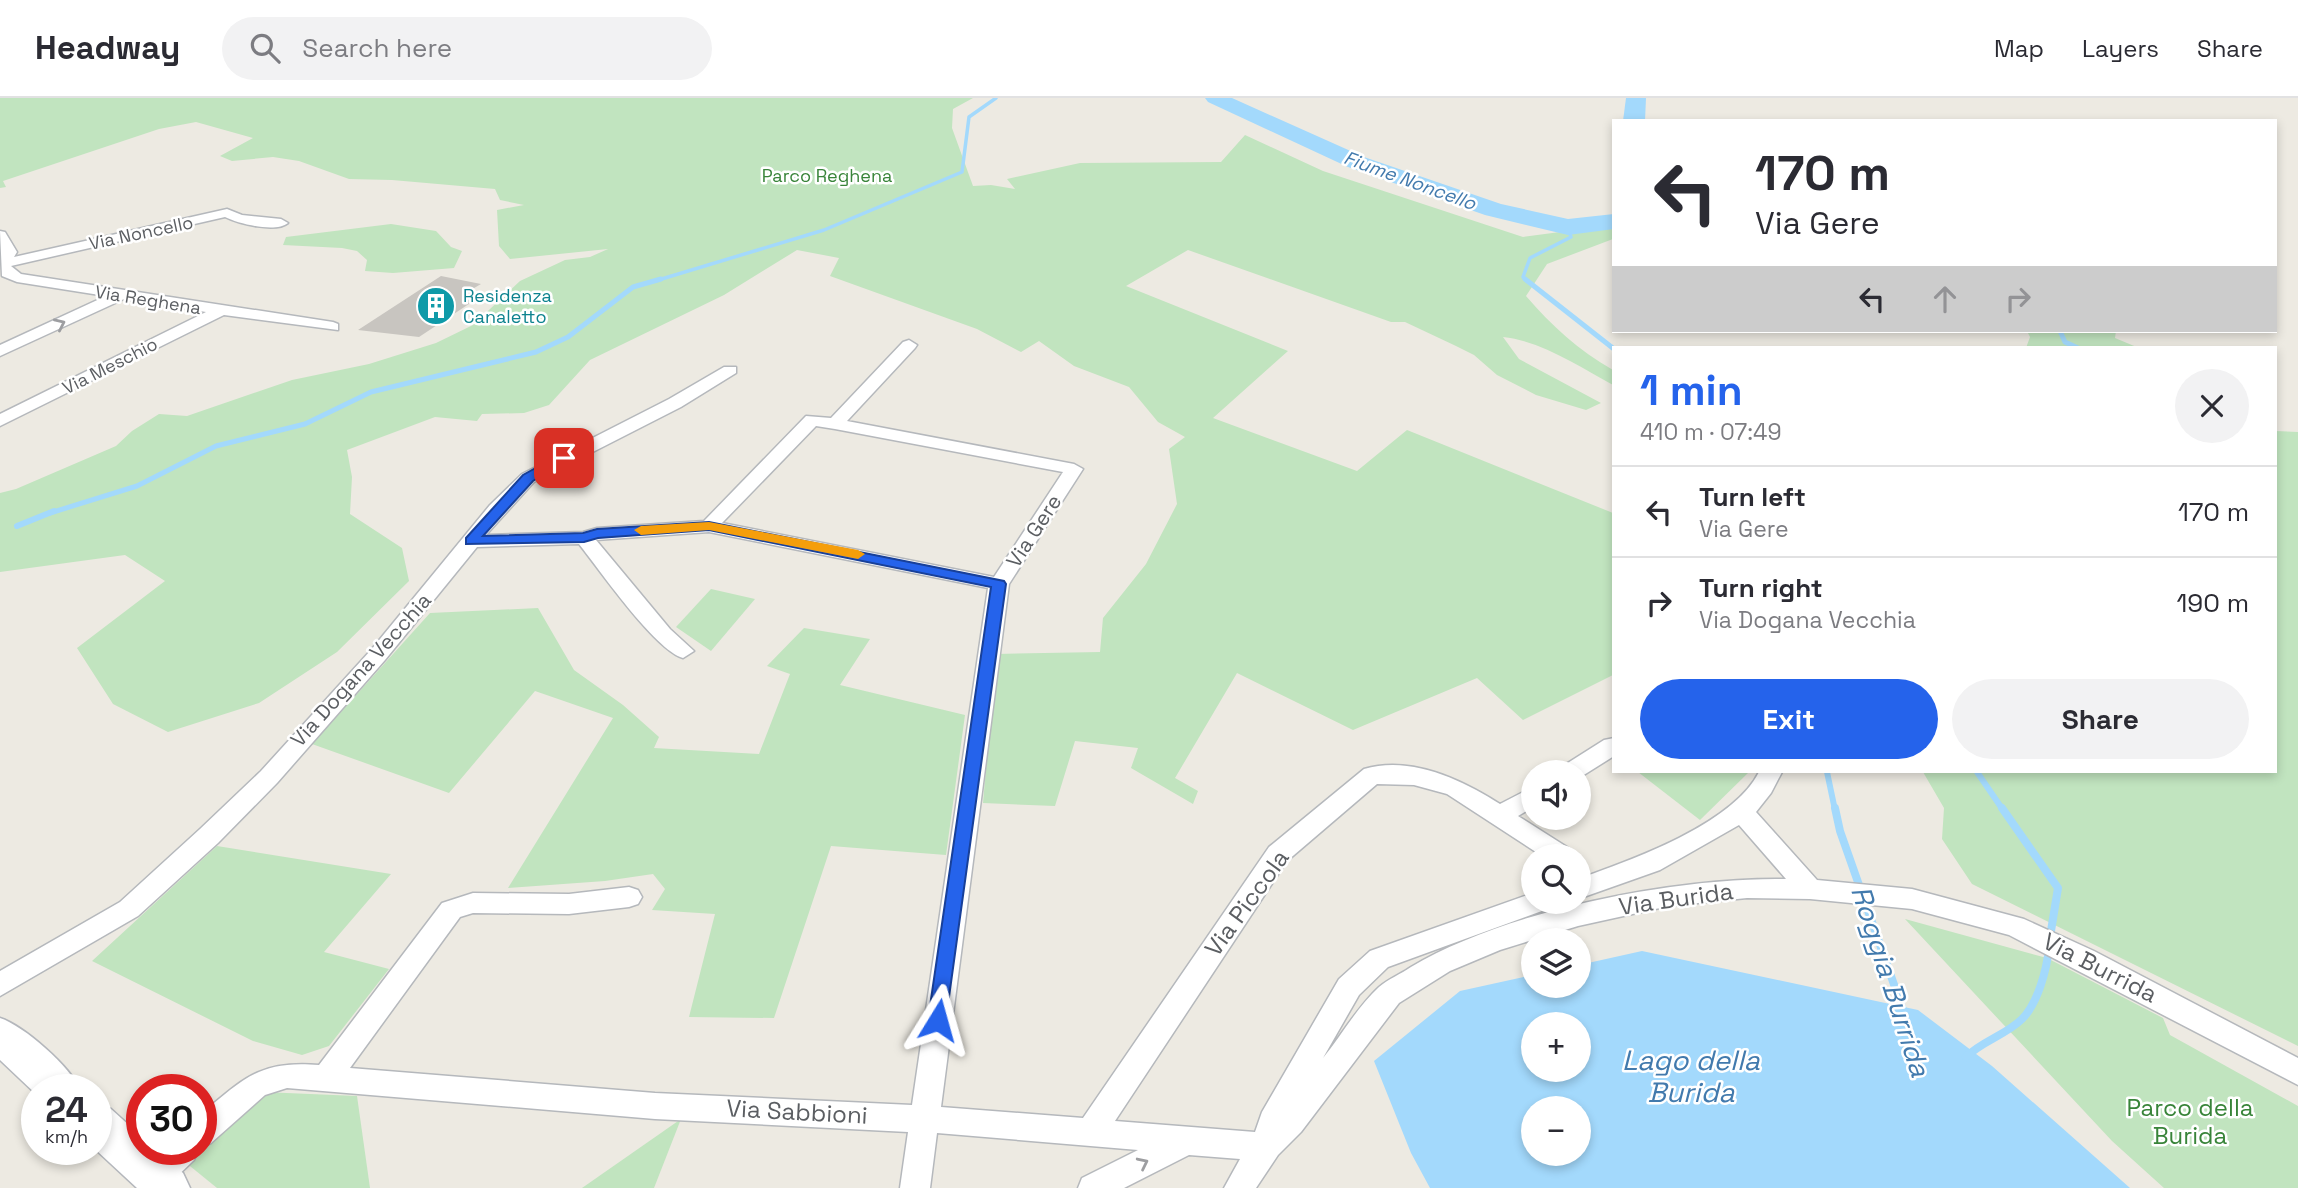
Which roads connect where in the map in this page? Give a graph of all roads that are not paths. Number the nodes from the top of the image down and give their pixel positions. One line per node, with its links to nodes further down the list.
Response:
1 (281, 223): 3 (street, Via Noncello)
2 (0, 235): 3 (street)
3 (1, 263): 4 (street, Via Reghena)
4 (119, 296): 5 (street, Via Reghena); 8 (street, one-way to 4)
5 (220, 311): 6 (street, Via Reghena); 10 (street, Via Meschio)
6 (333, 327)
7 (909, 345): 11 (street)
8 (0, 351)
9 (730, 370): 14 (street, Via Dogana Vecchia)
10 (0, 421)
11 (835, 424): 12 (street, Via Gere); 15 (street, Via Gere)
12 (709, 526): 13 (street, Via Gere); 15 (street, Via Gere)
13 (584, 538): 14 (street, Via Gere); 16 (street)
14 (471, 541): 29 (street, Via Dogana Vecchia)
15 (999, 584): 35 (street)
16 (683, 651)
17 (1612, 746): 18 (street)
18 (1590, 760)
19 (1770, 773): 21 (street)
20 (1521, 803): 22 (street)
21 (1742, 812): 24 (street); 25 (street)
22 (1501, 815): 23 (street, Via Piccola); 36 (street, Via Piccola)
23 (1543, 844)
24 (1591, 878)
25 (1810, 889): 26 (street, Via Burida); 39 (street, Via Burida)
26 (1890, 896): 31 (street, Via Burrida)
27 (628, 897): 33 (street)
28 (1521, 908): 39 (street)
29 (0, 985)
30 (0, 1035): 32 (main road)
31 (2298, 1072)
32 (43, 1074)
33 (326, 1078): 34 (street, Via Sabbioni); 35 (street, Via Sabbioni)
34 (217, 1118)
35 (925, 1119): 36 (street, Via Sabbioni); 41 (street)
36 (1091, 1132): 38 (street, Via Sabbioni)
37 (112, 1134): 40 (main road)
38 (1192, 1139): 39 (street, Via Sabbioni); 42 (street, one-way to 38)
39 (1267, 1145): 43 (street, Via Burida)
40 (169, 1172)
41 (915, 1188)
42 (1093, 1188)
43 (1239, 1188)

